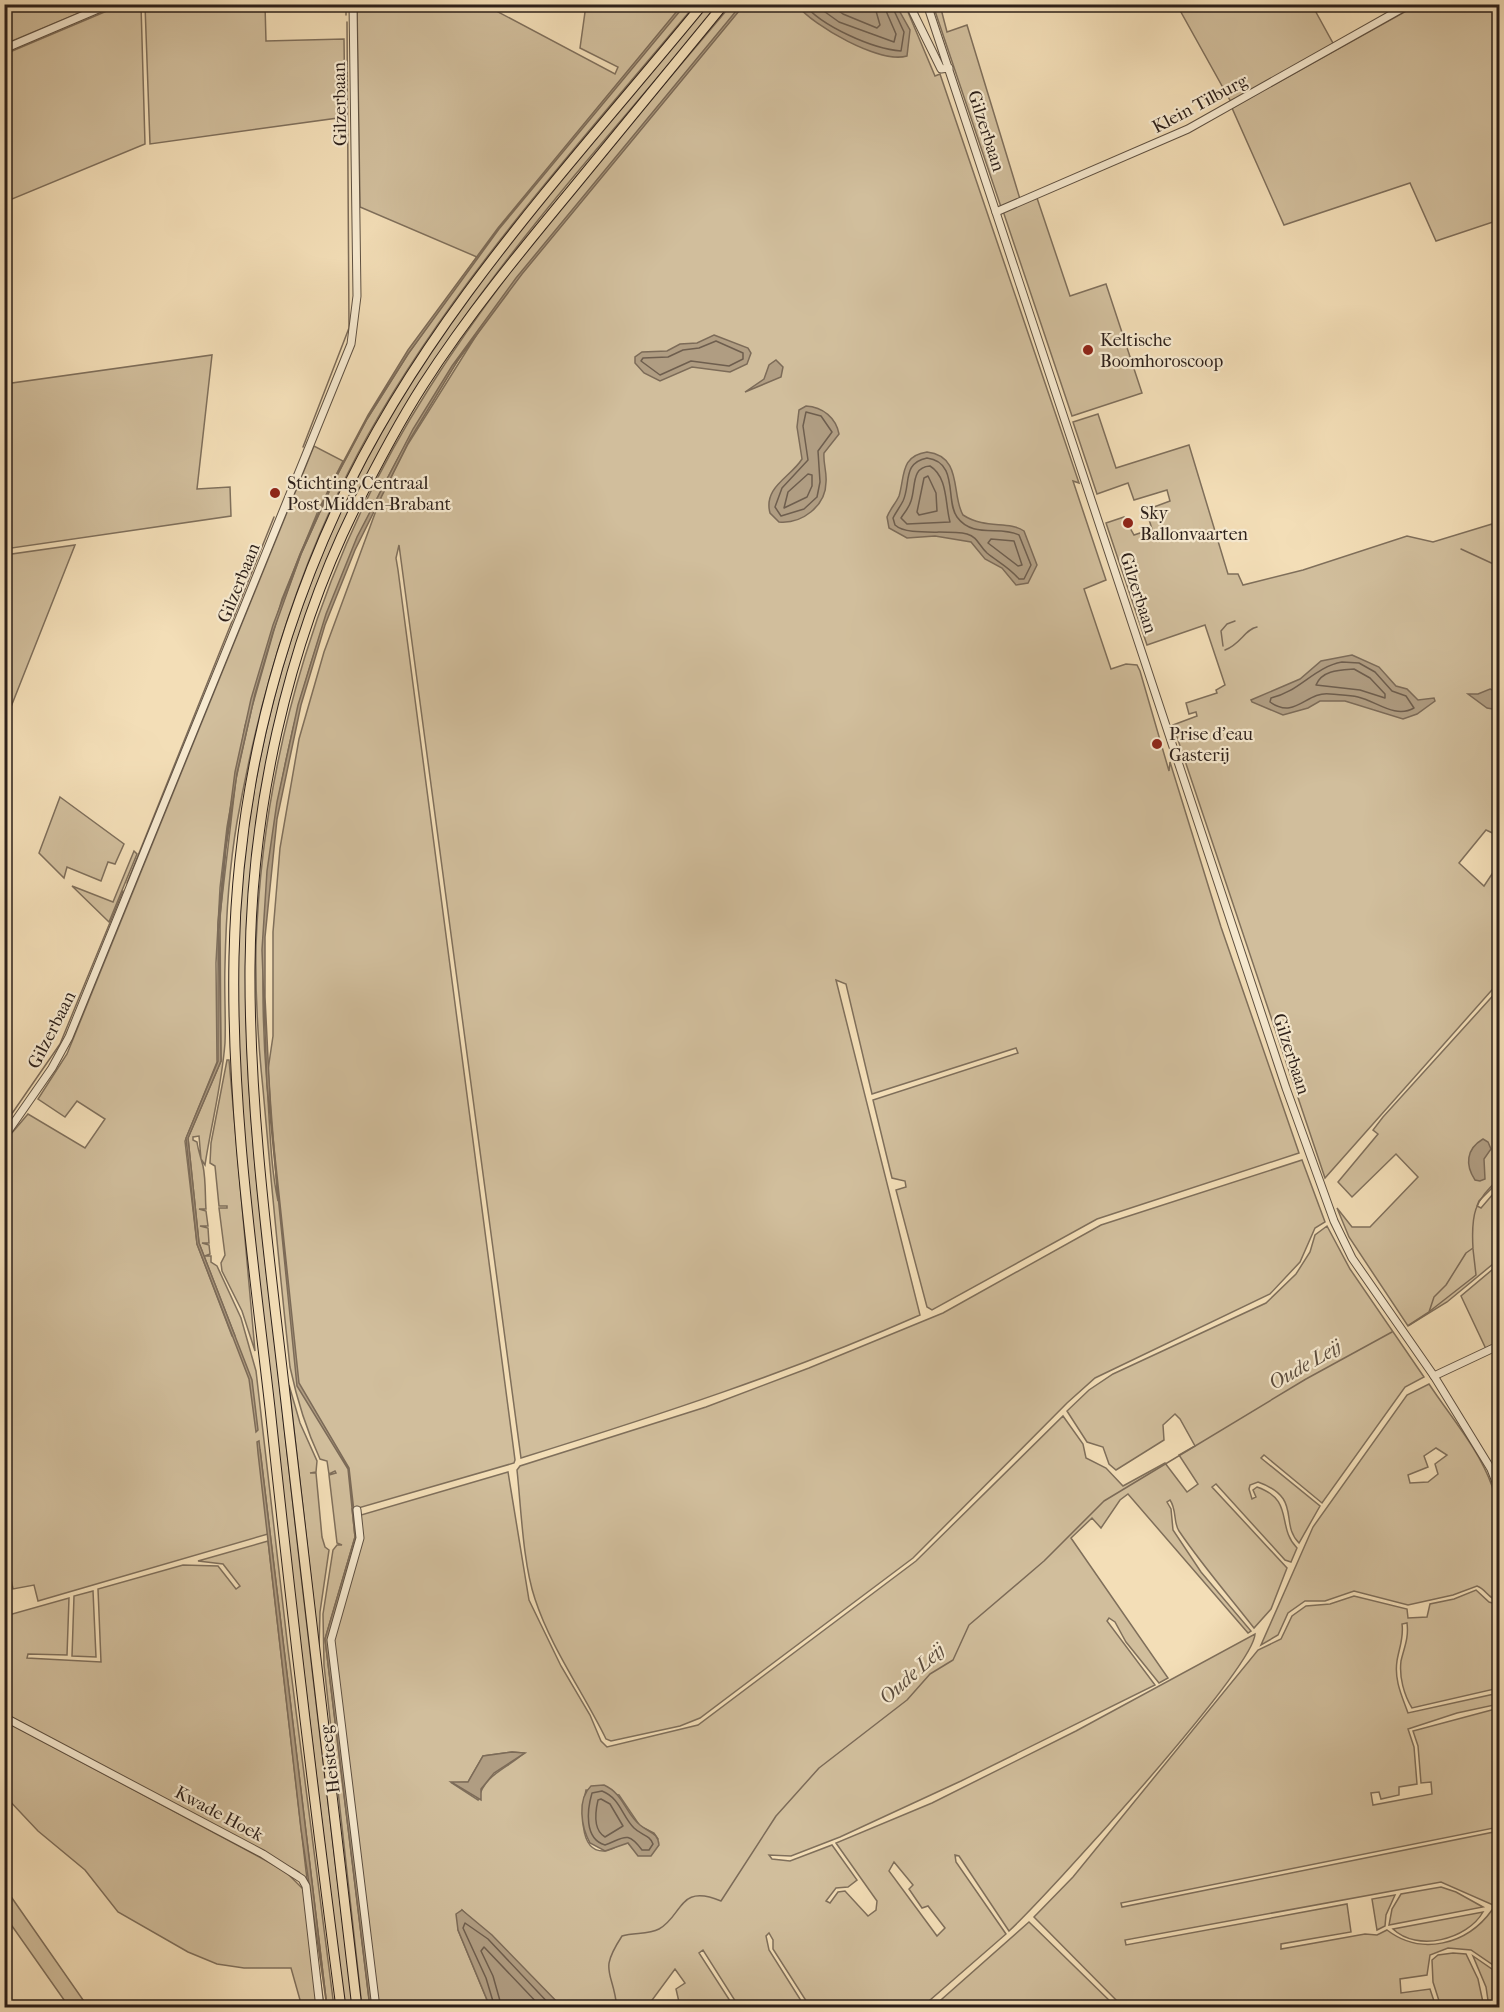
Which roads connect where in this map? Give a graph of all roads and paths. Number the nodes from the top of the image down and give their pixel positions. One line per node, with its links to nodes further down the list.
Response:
1 (110, 4): 8 (street)
2 (353, 4): 11 (street, Gilzerbaan)
3 (703, 4): 18 (highway)
4 (724, 4): 19 (highway)
5 (909, 4): 9 (street)
6 (927, 4): 9 (street, Gilzerbaan)
7 (1410, 4): 10 (street, Klein Tilburg)
8 (4, 49)
9 (949, 68): 10 (street, Gilzerbaan)
10 (996, 212): 13 (street, Gilzerbaan)
11 (4, 1137)
12 (1500, 1345): 13 (street)
13 (1434, 1376): 14 (street, Gilzerbaan)
14 (1500, 1492)
15 (357, 1510): 20 (street, Heisteeg)
16 (4, 1717): 17 (street, Kwade Hoek)
17 (320, 2007)
18 (341, 2007)
19 (357, 2007)
20 (376, 2007)

